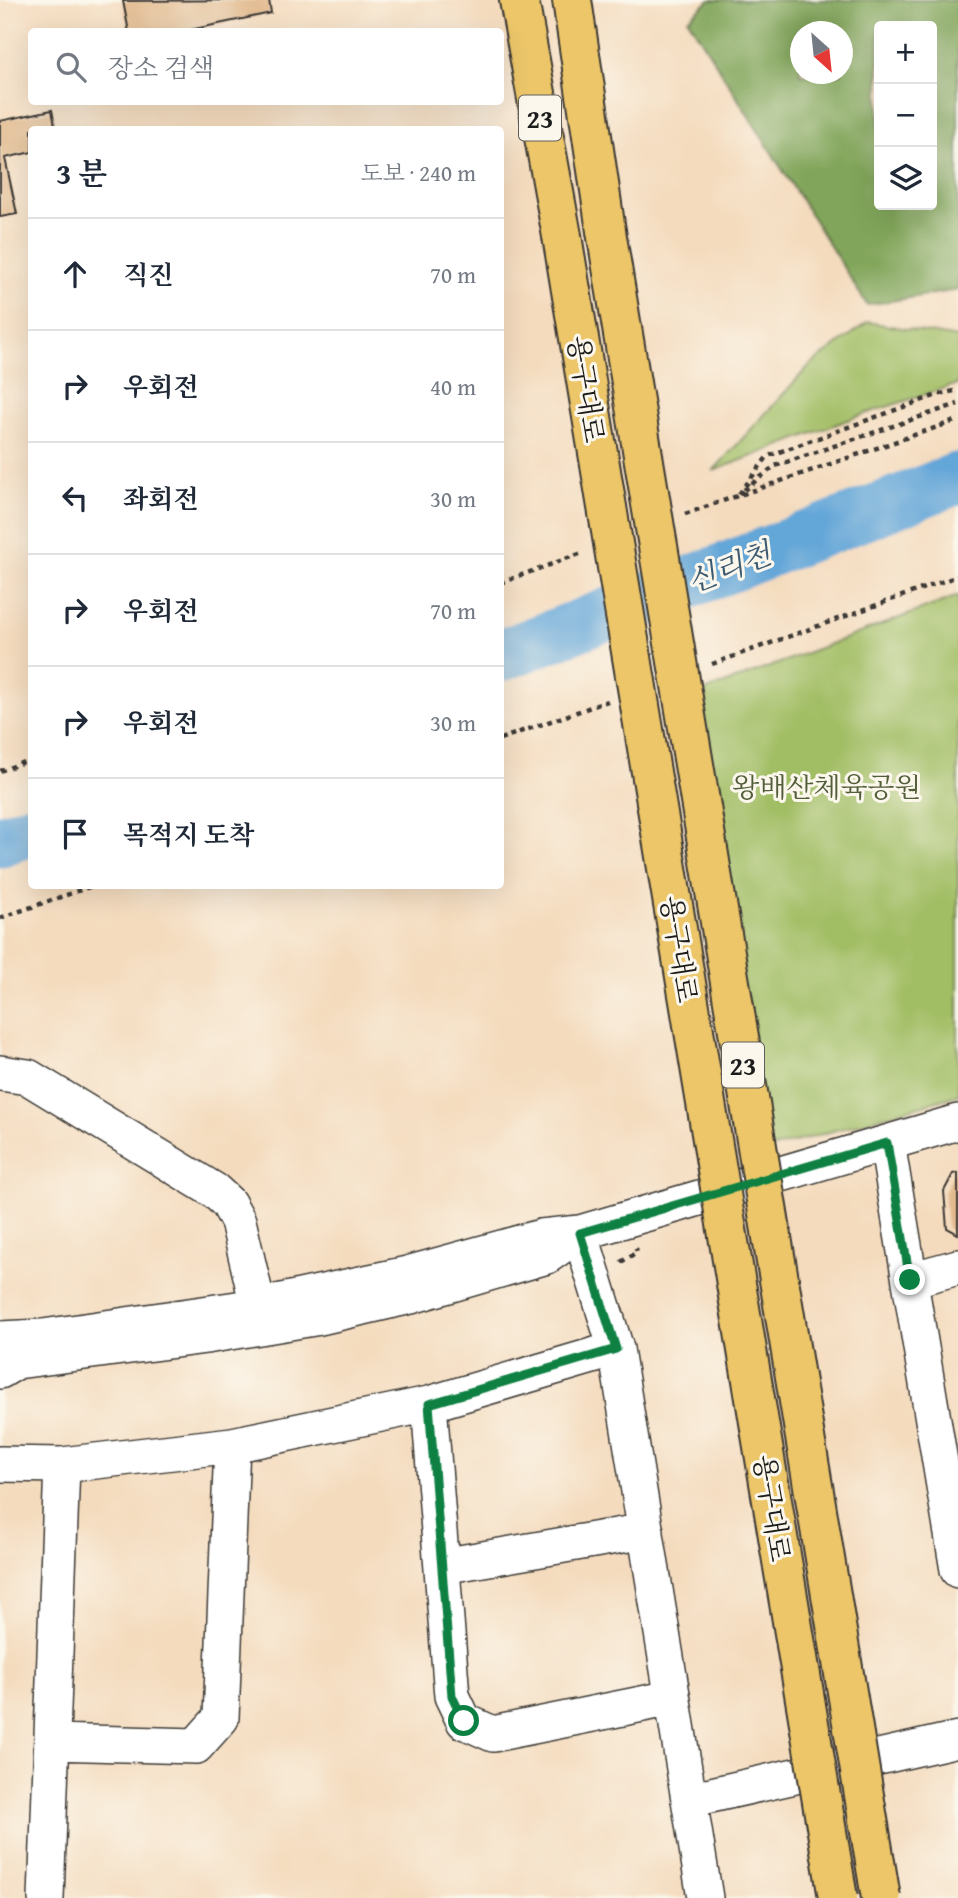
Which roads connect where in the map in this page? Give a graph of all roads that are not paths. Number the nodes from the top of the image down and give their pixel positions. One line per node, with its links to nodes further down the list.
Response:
1 (519, 0): 27 (highway, 용구대로 / 23, bridge)
2 (572, 0): 28 (highway, 용구대로 / 23, bridge)
3 (0, 1073): 9 (street)
4 (958, 1122): 5 (street)
5 (887, 1143): 6 (street); 8 (street)
6 (580, 1233): 9 (street); 11 (street); 12 (street)
7 (958, 1267): 8 (street)
8 (910, 1280): 14 (street)
9 (258, 1306): 10 (street)
10 (0, 1339)
11 (616, 1349): 13 (street); 18 (street)
12 (0, 1371)
13 (429, 1404): 15 (street); 19 (street)
14 (947, 1432): 20 (street)
15 (232, 1445): 17 (street); 23 (street)
16 (0, 1464): 17 (street)
17 (62, 1465): 23 (street)
18 (646, 1531): 19 (street); 21 (street)
19 (442, 1566): 21 (street)
20 (958, 1570)
21 (672, 1698): 24 (street)
22 (958, 1740): 24 (street)
23 (52, 1742): 25 (street)
24 (689, 1800): 26 (street)
25 (46, 1898)
26 (705, 1898)
27 (838, 1898)
28 (881, 1898)

